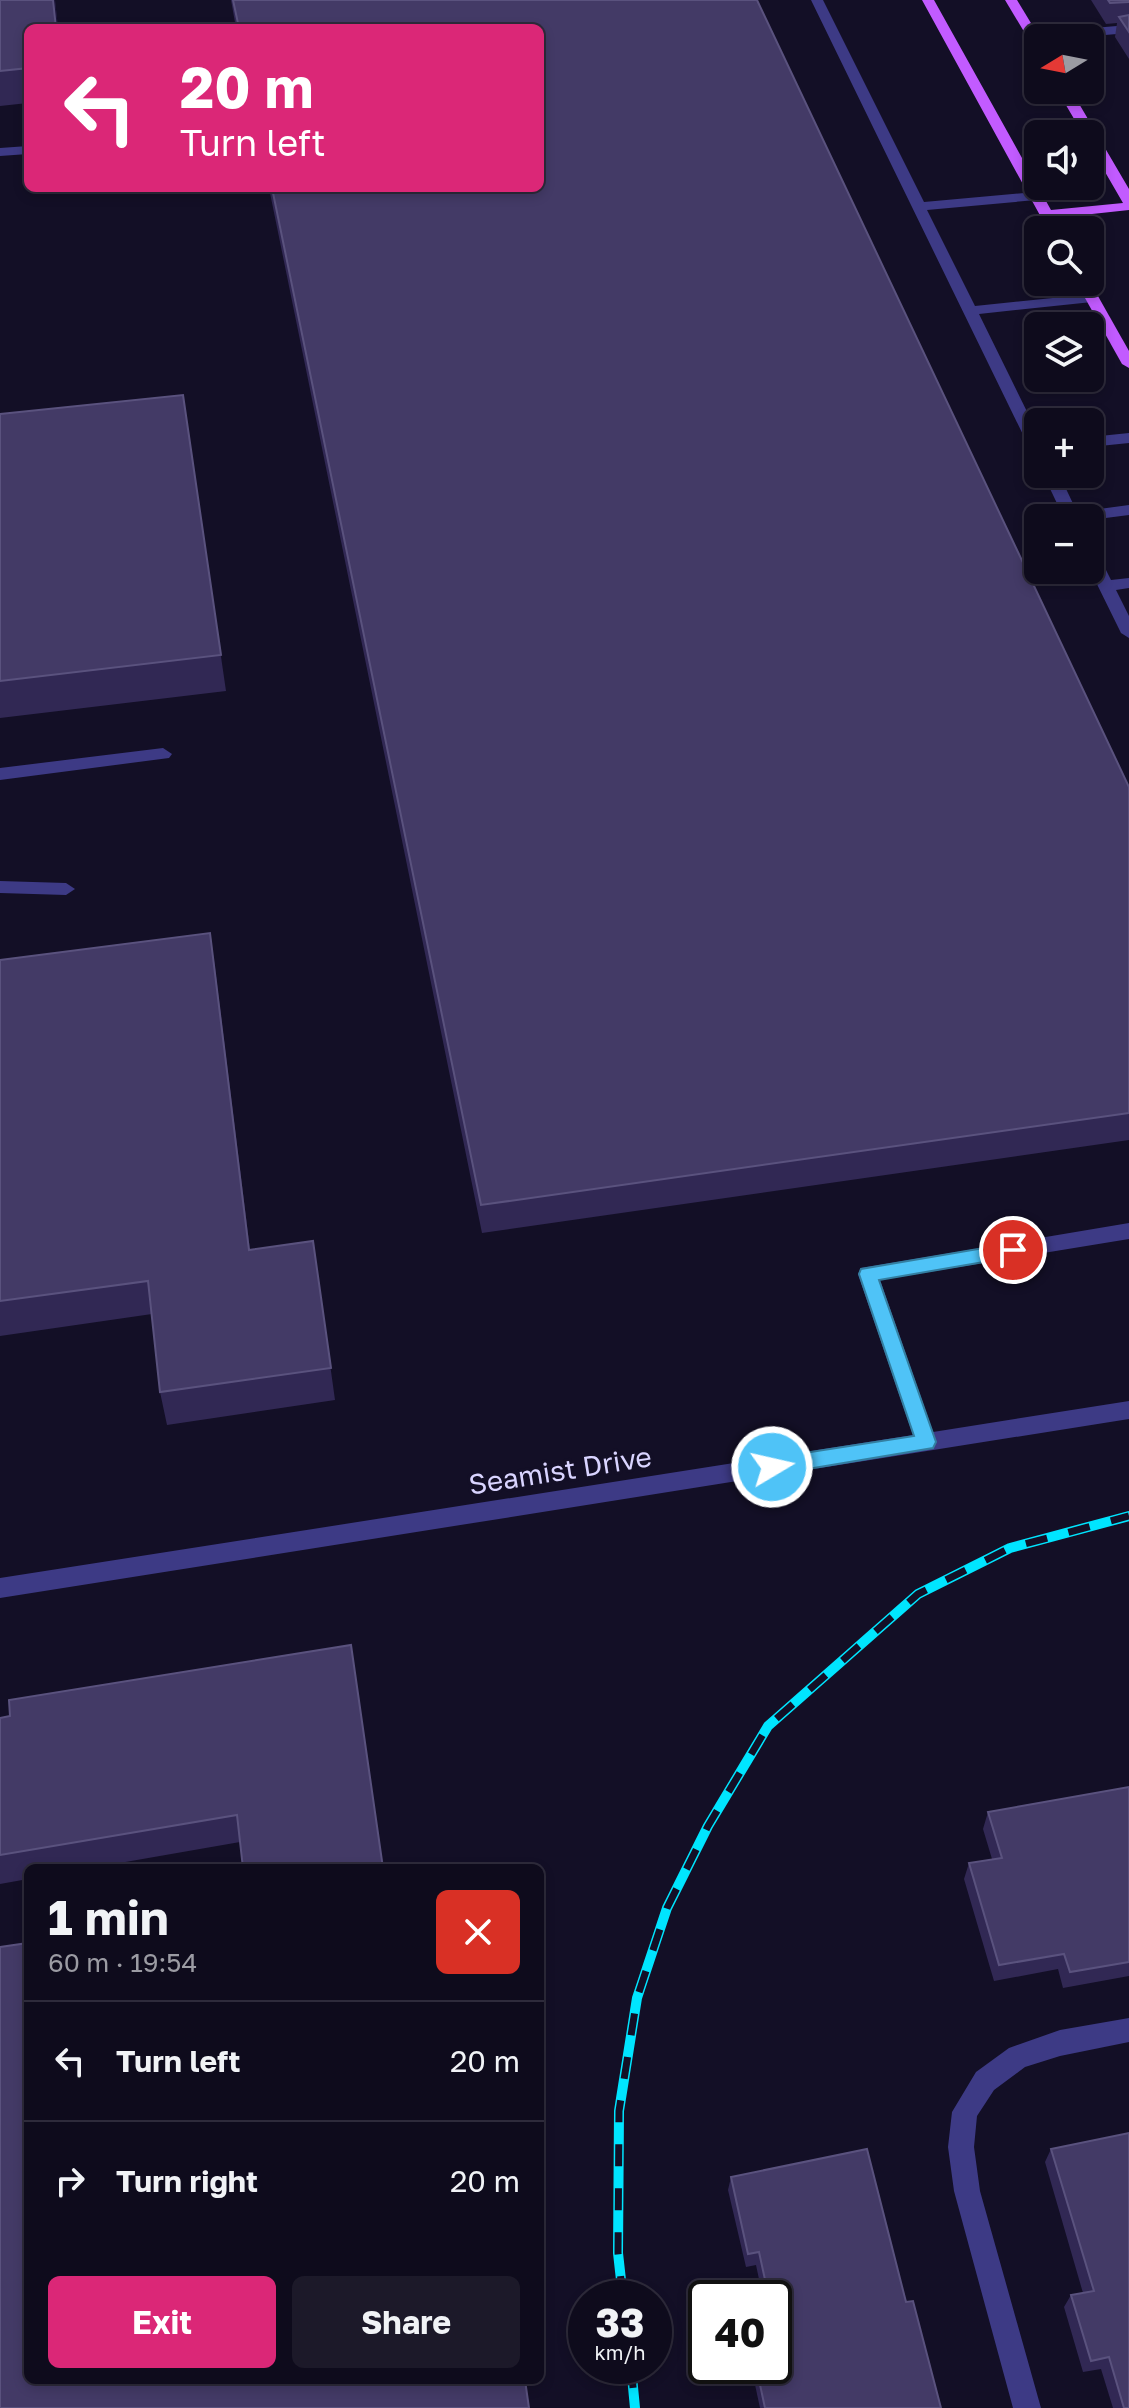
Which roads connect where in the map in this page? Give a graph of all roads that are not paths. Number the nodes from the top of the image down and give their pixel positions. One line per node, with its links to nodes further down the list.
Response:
1 (817, 0): 14 (street)
2 (928, 0): 10 (main road)
3 (1011, 0): 4 (main road)
4 (1026, 24)
5 (1129, 29): 6 (street)
6 (1104, 32)
7 (1072, 104): 13 (main road)
8 (24, 150): 9 (street)
9 (0, 152)
10 (1024, 174)
11 (1024, 197): 14 (street)
12 (1038, 200): 15 (main road)
13 (1129, 204): 15 (main road)
14 (919, 207): 17 (street)
15 (1046, 215)
16 (1092, 298): 17 (street); 18 (main road)
17 (970, 311): 19 (street)
18 (1129, 364)
19 (1024, 420)
20 (1129, 438): 21 (street)
21 (1104, 441)
22 (1129, 510): 23 (street)
23 (1104, 514)
24 (1104, 582): 26 (street)
25 (1129, 583): 26 (street)
26 (1106, 586): 27 (street)
27 (1129, 633)
28 (163, 754): 29 (street)
29 (0, 774)
30 (0, 887): 31 (street)
31 (66, 889)
32 (1129, 1231): 34 (street)
33 (1129, 1410): 34 (street, Seamist Drive)
34 (926, 1442): 35 (street, Seamist Drive)
35 (0, 1588)
36 (1129, 2030): 37 (street)
37 (1027, 2408)

